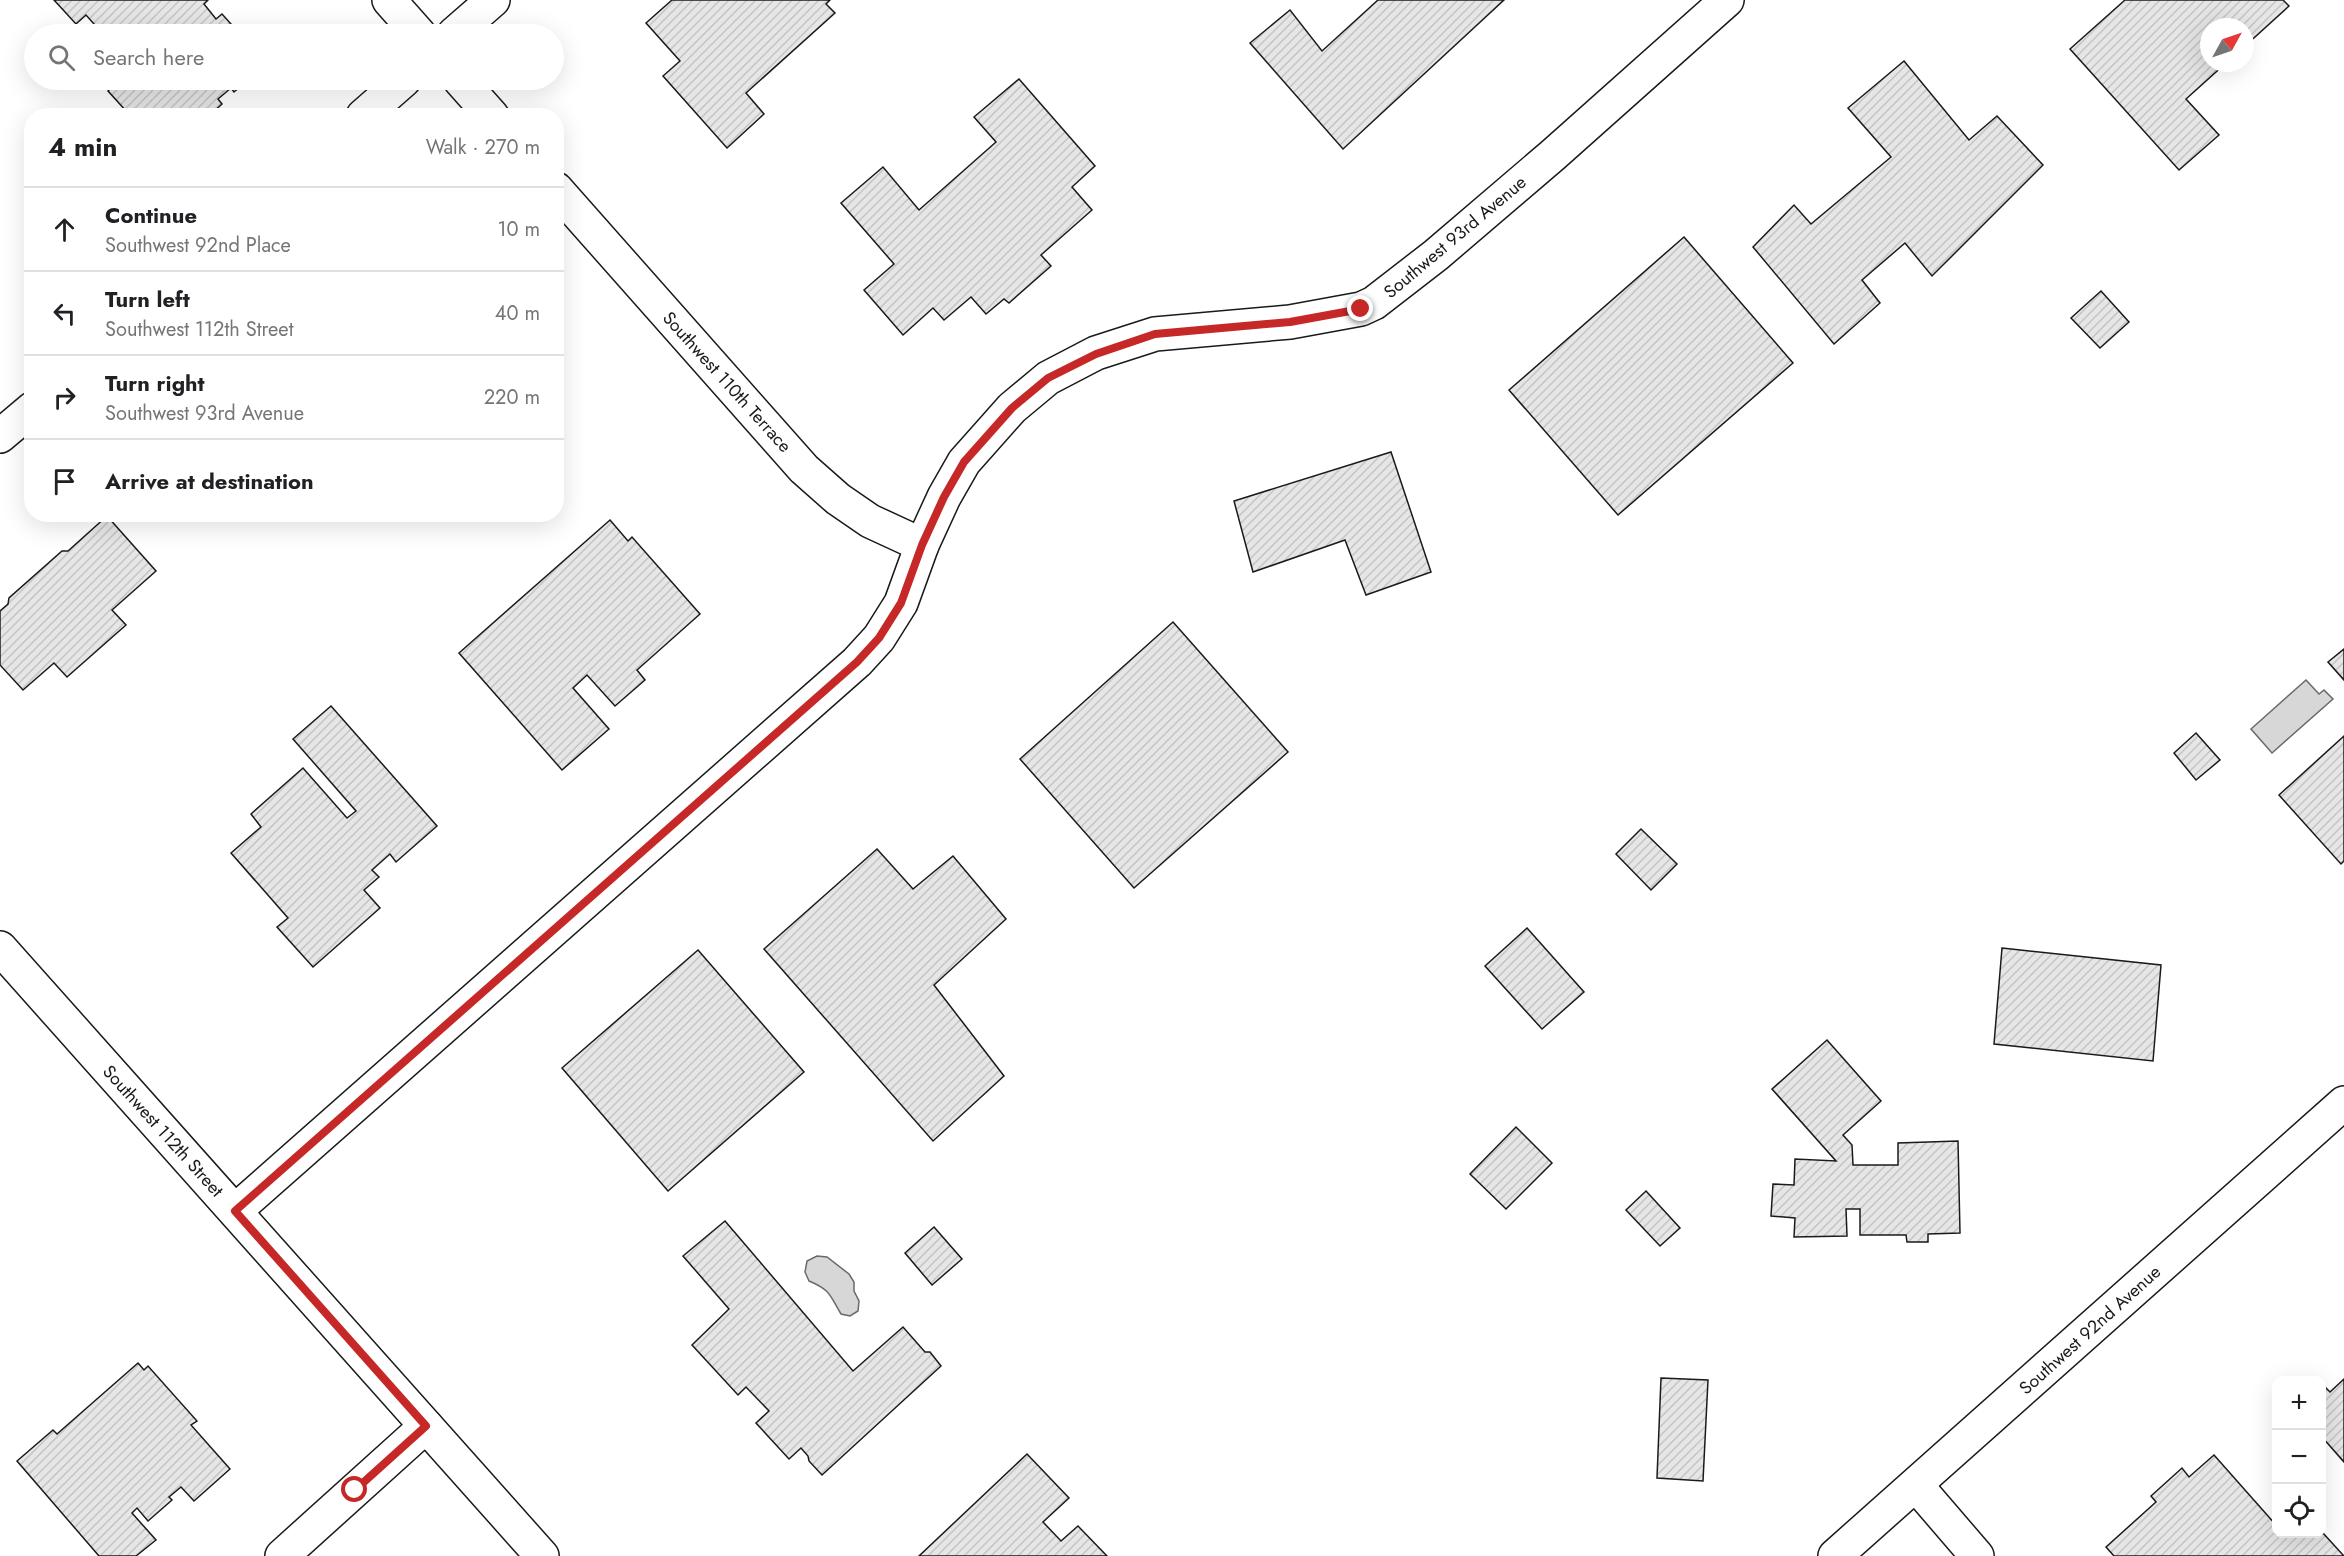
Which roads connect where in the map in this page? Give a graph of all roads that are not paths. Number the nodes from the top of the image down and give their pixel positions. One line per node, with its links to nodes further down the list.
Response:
1 (389, 0): 4 (street)
2 (493, 0): 5 (street)
3 (1727, 0): 13 (street, Southwest 93rd Avenue)
4 (411, 24)
5 (465, 24)
6 (393, 90): 8 (street)
7 (469, 90): 9 (street)
8 (372, 108)
9 (485, 108)
10 (564, 198): 13 (street, Southwest 110th Terrace)
11 (24, 416): 12 (street)
12 (0, 436)
13 (922, 545): 16 (street, Southwest 93rd Avenue)
14 (0, 948): 16 (street, Southwest 112th Street)
15 (2344, 1103): 18 (street, Southwest 92nd Avenue)
16 (235, 1211): 17 (street, Southwest 112th Street)
17 (426, 1426): 19 (street); 20 (street, Southwest 112th Street)
18 (1916, 1485): 21 (street, Southwest 92nd Avenue); 22 (street)
19 (282, 1556)
20 (542, 1556)
21 (1835, 1556)
22 (1977, 1556)

